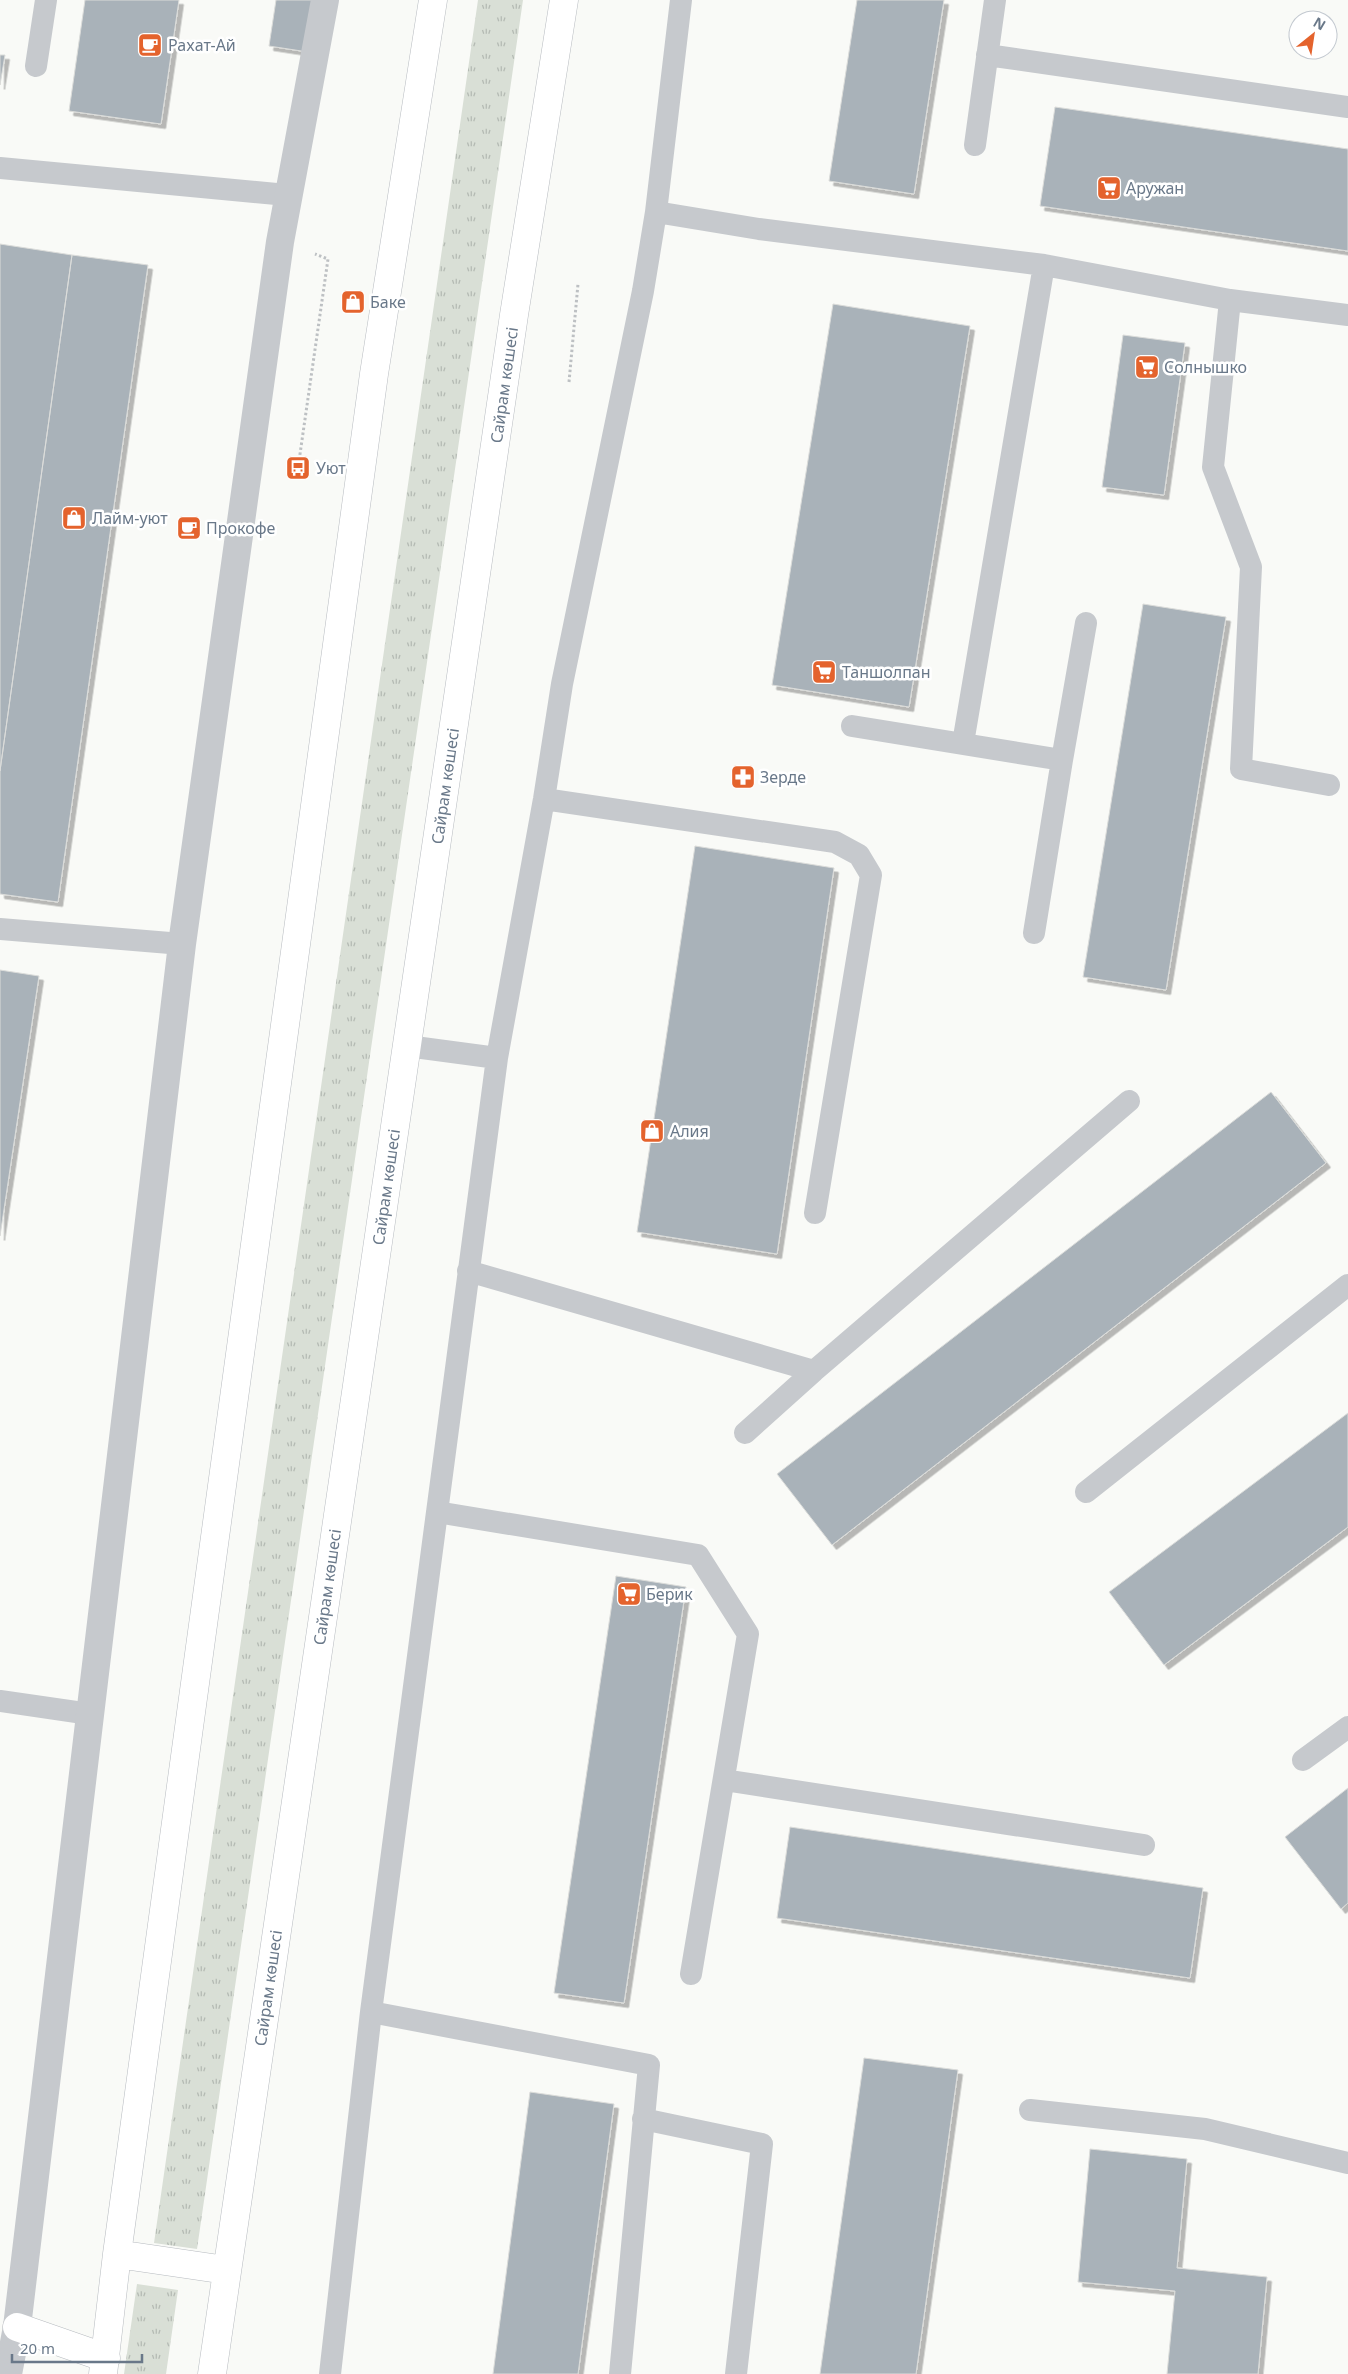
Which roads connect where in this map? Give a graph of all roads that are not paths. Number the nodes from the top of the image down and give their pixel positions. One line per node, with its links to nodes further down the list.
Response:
1 (46, 0): 8 (lane)
2 (325, 0): 12 (street)
3 (433, 0): 47 (main road)
4 (564, 0): 26 (main road, Сайрам көшесі)
5 (681, 0): 13 (lane)
6 (995, 0): 7 (lane)
7 (987, 55): 9 (lane); 10 (lane)
8 (36, 66)
9 (1348, 107)
10 (974, 145)
11 (0, 168): 12 (lane)
12 (287, 195): 25 (street)
13 (656, 212): 14 (lane); 22 (lane)
14 (1044, 265): 15 (lane); 19 (lane)
15 (1230, 300): 16 (lane); 21 (lane)
16 (1348, 315)
17 (1086, 624): 20 (lane)
18 (852, 726): 19 (lane)
19 (963, 743): 20 (lane)
20 (1062, 760): 24 (lane)
21 (1329, 785)
22 (544, 799): 27 (lane); 29 (lane)
23 (0, 929): 25 (lane)
24 (1034, 933)
25 (182, 944): 37 (street)
26 (407, 1046): 27 (lane); 48 (main road, Сайрам көшесі)
27 (496, 1058): 30 (lane)
28 (1129, 1100): 32 (lane)
29 (815, 1213)
30 (468, 1271): 32 (lane); 35 (lane)
31 (1348, 1285): 34 (lane)
32 (814, 1371): 33 (lane)
33 (745, 1433)
34 (1086, 1492)
35 (437, 1512): 40 (lane); 43 (lane)
36 (0, 1701): 37 (lane)
37 (90, 1714): 49 (street)
38 (1348, 1726): 39 (lane)
39 (1303, 1760)
40 (724, 1780): 41 (lane); 42 (lane)
41 (1144, 1845)
42 (691, 1974)
43 (371, 2012): 45 (lane); 53 (lane)
44 (1030, 2110): 46 (lane)
45 (643, 2119): 54 (lane); 55 (lane)
46 (1348, 2162)
47 (117, 2254): 48 (main road); 50 (main road)
48 (226, 2270): 52 (main road, Сайрам көшесі)
49 (16, 2327): 50 (main road); 51 (street)
50 (104, 2366)
51 (8, 2374)
52 (212, 2374)
53 (330, 2374)
54 (620, 2374)
55 (736, 2374)

